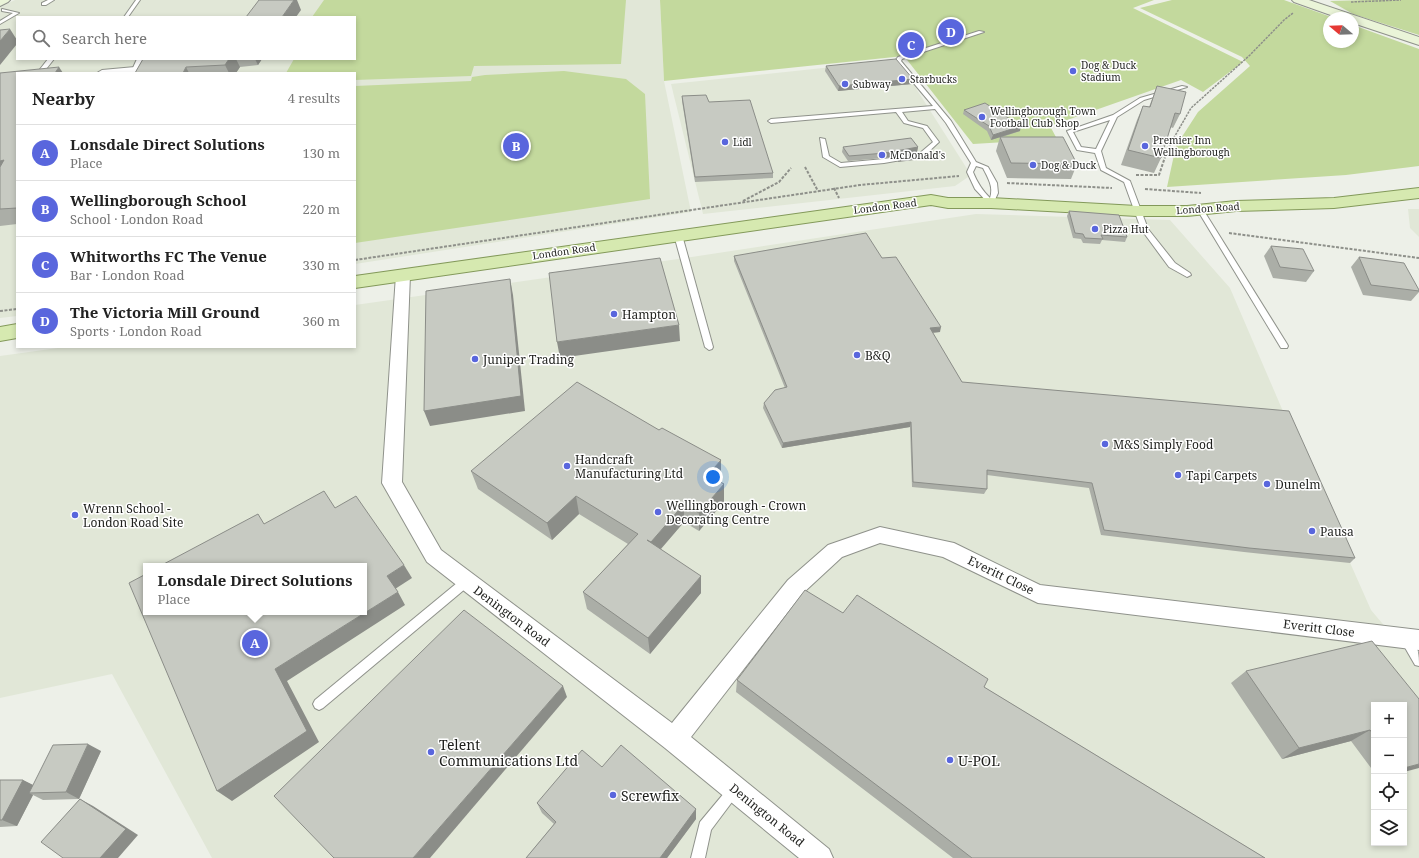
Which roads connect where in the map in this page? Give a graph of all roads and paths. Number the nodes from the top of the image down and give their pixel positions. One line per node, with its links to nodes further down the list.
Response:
1 (52, 0): 6 (lane)
2 (138, 0): 9 (lane)
3 (1400, 0): 4 (path)
4 (1350, 2)
5 (3, 4): 11 (lane)
6 (44, 4)
7 (1297, 5): 8 (main road); 29 (path)
8 (1327, 12)
9 (127, 16)
10 (1359, 20): 13 (main road)
11 (0, 23)
12 (981, 32): 20 (lane)
13 (1419, 41)
14 (50, 60): 17 (lane)
15 (140, 60): 16 (lane)
16 (135, 70): 18 (street)
17 (41, 72)
18 (113, 72)
19 (1184, 87): 22 (lane)
20 (937, 107): 21 (lane); 26 (lane)
21 (898, 110): 23 (lane); 24 (lane)
22 (1115, 116): 25 (lane); 25 (lane)
23 (771, 121)
24 (822, 138)
25 (1098, 151): 29 (lane)
26 (974, 162): 34 (lane); 34 (lane)
27 (804, 167): 33 (path)
28 (791, 168): 38 (path)
29 (1115, 175): 37 (lane)
30 (964, 176): 33 (path)
31 (1103, 187): 32 (path); 34 (path); 36 (path)
32 (1118, 188)
33 (818, 190): 38 (path)
34 (993, 193): 37 (main road, London Road); 42 (main road, London Road)
35 (1419, 193): 39 (main road, London Road)
36 (1106, 194)
37 (1136, 205): 39 (main road); 40 (main road, London Road); 46 (lane)
38 (721, 206): 44 (path)
39 (1236, 206): 40 (main road, London Road)
40 (1201, 211): 41 (lane)
41 (1212, 231): 43 (path); 53 (lane)
42 (678, 235): 45 (main road, London Road); 52 (lane)
43 (1419, 258)
44 (356, 260)
45 (403, 275): 47 (main road, London Road); 54 (street, Denington Road)
46 (1187, 275)
47 (356, 282)
48 (16, 309): 49 (path)
49 (0, 311)
50 (16, 331): 51 (main road)
51 (0, 334)
52 (709, 346)
53 (1284, 346)
54 (467, 582): 57 (lane); 58 (street, Denington Road)
55 (1412, 639): 56 (lane); 58 (street, Everitt Close)
56 (1419, 660)
57 (318, 704)
58 (674, 739): 59 (street, Denington Road)
59 (735, 789): 60 (lane); 61 (street, Denington Road)
60 (698, 858)
61 (820, 858)

